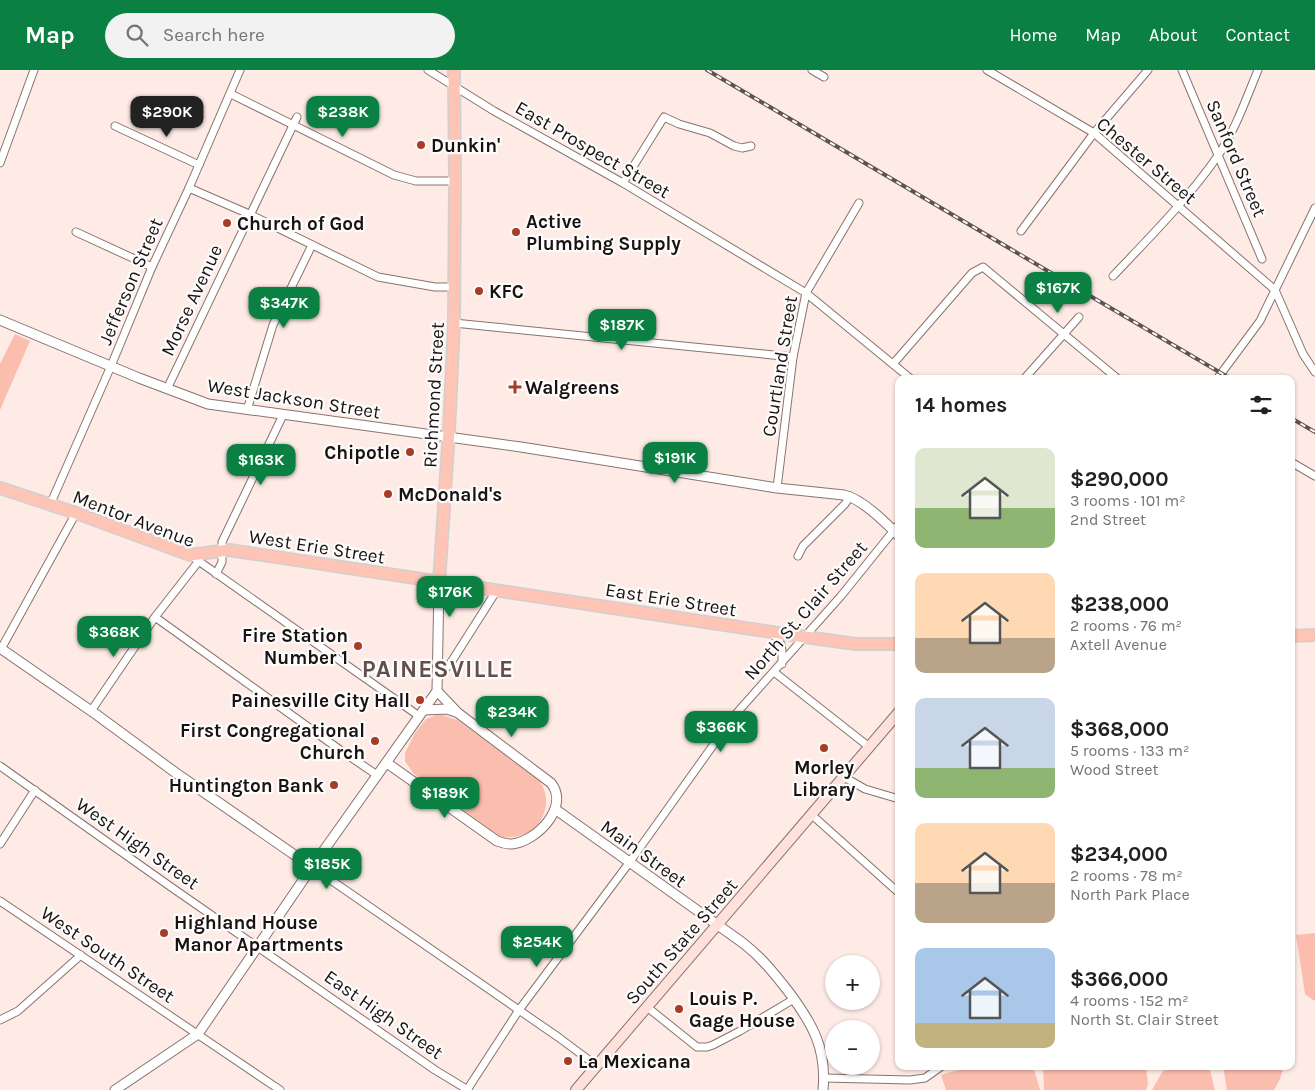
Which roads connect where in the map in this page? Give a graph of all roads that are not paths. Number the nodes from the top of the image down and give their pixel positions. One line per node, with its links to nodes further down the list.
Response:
1 (34, 70): 19 (street)
2 (240, 70): 12 (street, Jefferson Street)
3 (428, 70): 11 (street, East Prospect Street)
4 (454, 70): 11 (main road, Richmond Street)
5 (812, 70): 10 (street)
6 (987, 70): 16 (street, Chester Street)
7 (1148, 70): 16 (street)
8 (1182, 70): 18 (street, Sanford Street)
9 (1258, 70): 18 (street)
10 (824, 77)
11 (454, 86): 21 (main road, Richmond Street); 22 (street, East Prospect Street)
12 (231, 94): 14 (street); 20 (street, Jefferson Street)
13 (296, 117): 14 (street, Morse Avenue)
14 (292, 125): 21 (street); 27 (street, Morse Avenue)
15 (115, 126): 20 (street)
16 (1094, 133): 25 (street, Chester Street); 28 (street)
17 (751, 146): 22 (street)
18 (1218, 157): 25 (street); 31 (street, Sanford Street)
19 (0, 164)
20 (199, 165): 23 (street, Jefferson Street)
21 (455, 181): 34 (main road, Richmond Street)
22 (623, 183): 36 (street, East Prospect Street)
23 (189, 188): 27 (street); 32 (street, Jefferson Street)
24 (859, 203): 36 (street, Courtland Street)
25 (1177, 207): 33 (street); 35 (street, Chester Street)
26 (1315, 208): 35 (street)
27 (249, 214): 30 (street); 49 (street, Morse Avenue)
28 (1021, 231)
29 (76, 232): 32 (street)
30 (312, 245): 34 (street); 50 (street)
31 (1262, 259)
32 (152, 267): 43 (street, Jefferson Street)
33 (1113, 276)
34 (454, 287): 39 (main road, Richmond Street)
35 (1275, 290): 44 (street); 48 (street)
36 (806, 293): 41 (street, Courtland Street); 42 (street, East Prospect Street)
37 (1079, 317): 40 (street)
38 (0, 320): 43 (street, West Jackson Street)
39 (454, 323): 41 (street); 52 (main road, Richmond Street)
40 (1063, 333): 42 (street); 46 (street); 47 (street)
41 (793, 357): 56 (street, Courtland Street)
42 (893, 364): 45 (street, East Prospect Street)
43 (111, 366): 49 (street, West Jackson Street); 58 (street, Jefferson Street)
44 (1315, 372)
45 (906, 375)
46 (1027, 375)
47 (1113, 375)
48 (1220, 375)
49 (167, 389): 50 (street, West Jackson Street)
50 (247, 410): 51 (street, West Jackson Street)
51 (282, 415): 52 (street, West Jackson Street); 62 (street)
52 (449, 438): 56 (street, West Jackson Street); 66 (main road, Richmond Street)
53 (1295, 464): 54 (street)
54 (1315, 476)
55 (0, 488): 58 (main road, Mentor Avenue)
56 (778, 488): 57 (street, West Jackson Street)
57 (850, 496): 60 (street); 63 (street)
58 (50, 505): 59 (main road, Mentor Avenue)
59 (76, 513): 64 (main road, Mentor Avenue); 74 (street)
60 (895, 528)
61 (895, 532): 72 (street, North St. Clair Street)
62 (221, 551): 64 (main road, West Erie Street); 65 (street); 66 (main road, West Erie Street)
63 (798, 556)
64 (194, 558): 65 (street, Mentor Avenue); 68 (street)
65 (216, 574): 80 (street, Mentor Avenue)
66 (439, 583): 67 (main road, East Erie Street); 76 (street, Richmond Street)
67 (498, 590): 69 (main road, East Erie Street); 76 (street)
68 (155, 617): 79 (street); 86 (street)
69 (768, 631): 72 (main road, East Erie Street); 75 (street)
70 (1315, 635): 71 (main road)
71 (1295, 636)
72 (805, 637): 73 (main road, East Erie Street); 75 (street, North St. Clair Street)
73 (895, 644)
74 (0, 649): 79 (street)
75 (782, 664): 77 (street, North St. Clair Street)
76 (438, 672): 78 (street, Richmond Street)
77 (774, 672): 83 (street); 93 (street, North St. Clair Street)
78 (437, 691): 80 (street); 81 (street)
79 (91, 711): 94 (street)
80 (422, 713): 81 (street); 84 (street)
81 (458, 713): 90 (street)
82 (895, 720): 83 (main road, South State Street)
83 (868, 746): 87 (main road, South State Street)
84 (387, 763): 86 (street); 90 (street)
85 (0, 766): 88 (street, West High Street)
86 (377, 775): 94 (street)
87 (844, 777): 89 (street); 91 (main road, South State Street)
88 (35, 790): 92 (street); 98 (street, West High Street)
89 (895, 798)
90 (555, 809): 93 (street, Main Street)
91 (812, 815): 95 (street); 97 (main road, South State Street)
92 (0, 844)
93 (629, 863): 97 (street, Main Street); 102 (street, North St. Clair Street)
94 (312, 867): 98 (street); 102 (street)
95 (895, 888)
96 (0, 901): 99 (street, West South Street)
97 (718, 925): 100 (street, Main Street); 101 (main road, South State Street)
98 (258, 946): 104 (street); 111 (street, East High Street)
99 (81, 955): 103 (street); 104 (street, West South Street)
100 (794, 999): 101 (street); 107 (street, Main Street)
101 (647, 1007): 105 (main road, South State Street)
102 (519, 1010): 105 (street); 111 (street, North St. Clair Street)
103 (0, 1020)
104 (198, 1034): 109 (street); 110 (street, West South Street)
105 (597, 1066): 112 (main road, South State Street)
106 (937, 1070): 107 (street)
107 (824, 1078): 108 (street, Main Street)
108 (823, 1089)
109 (115, 1090)
110 (280, 1090)
111 (467, 1090)
112 (576, 1090)

